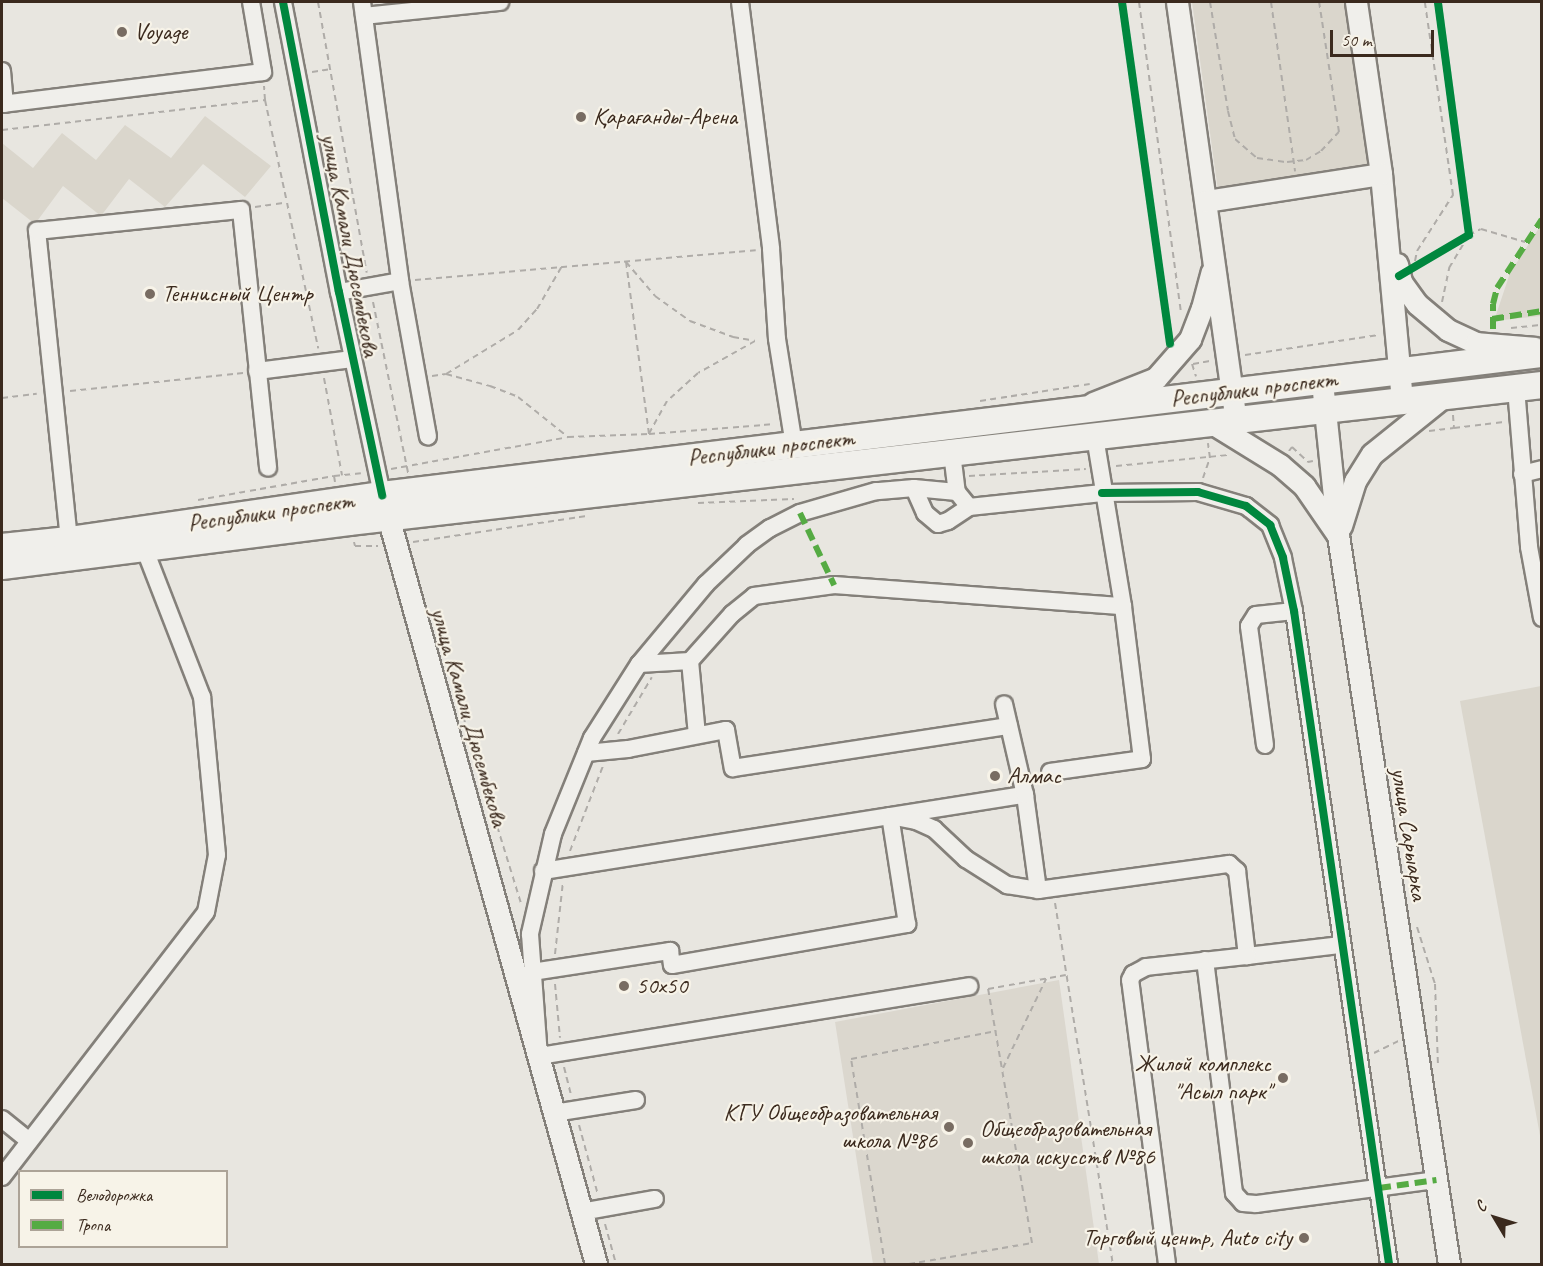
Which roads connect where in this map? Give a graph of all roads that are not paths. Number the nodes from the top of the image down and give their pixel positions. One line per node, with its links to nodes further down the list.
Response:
1 (251, 2): 9 (street)
2 (283, 2): 15 (street, улица Камали Дюсембекова)
3 (500, 2): 7 (street)
4 (740, 2): 30 (street)
5 (1177, 2): 12 (main road)
6 (1356, 2): 10 (main road)
7 (363, 9): 14 (street)
8 (2, 72): 9 (street)
9 (3, 104)
10 (1381, 174): 11 (main road); 12 (main road)
11 (1383, 196): 16 (main road); 19 (main road)
12 (1206, 201): 13 (main road)
13 (1214, 262): 24 (main road); 27 (main road)
14 (400, 281): 15 (street); 31 (street)
15 (339, 292): 18 (street, улица Камали Дюсембекова)
16 (1542, 348)
17 (1542, 354): 19 (highway, Республики проспект)
18 (352, 360): 20 (street); 40 (street, улица Камали Дюсембекова)
19 (1399, 370): 21 (highway, Республики проспект); 26 (main road)
20 (257, 371): 34 (street); 43 (street)
21 (1322, 382): 24 (highway, Республики проспект); 28 (main road, улица Сарыарка)
22 (1542, 385): 23 (highway, Республики проспект)
23 (1516, 388): 25 (highway, Республики проспект); 36 (street)
24 (1233, 392): 27 (highway, Республики проспект); 29 (main road)
25 (1443, 397): 26 (highway, Республики проспект); 42 (main road)
26 (1402, 402): 28 (highway, Республики проспект)
27 (1076, 411): 30 (highway, Республики проспект)
28 (1323, 411): 29 (highway, Республики проспект); 42 (main road, улица Сарыарка)
29 (1224, 422): 32 (highway, Республики проспект); 42 (main road)
30 (792, 434): 40 (highway, Республики проспект)
31 (428, 435)
32 (1095, 437): 33 (highway, Республики проспект); 39 (street)
33 (952, 453): 38 (street); 40 (highway, Республики проспект)
34 (268, 468)
35 (1542, 469): 36 (street)
36 (1522, 474): 49 (street)
37 (914, 488): 38 (street); 41 (street); 51 (street)
38 (957, 492): 41 (street)
39 (1102, 493): 41 (street); 47 (street); 48 (street)
40 (382, 495): 43 (highway, Республики проспект); 45 (highway, Республики проспект); 67 (main road, улица Камали Дюсембекова)
41 (969, 507)
42 (1338, 535): 73 (main road, улица Сарыарка)
43 (69, 540): 44 (highway, Республики проспект)
44 (2, 547)
45 (146, 550): 46 (highway, Республики проспект); 71 (street)
46 (2, 566)
47 (1123, 606): 50 (street); 57 (street)
48 (1294, 611): 55 (street); 62 (street)
49 (1541, 613)
50 (690, 661): 51 (street); 54 (street)
51 (639, 664): 56 (street)
52 (1004, 704): 53 (street)
53 (1009, 726): 54 (street); 58 (street)
54 (697, 735): 56 (street)
55 (1265, 745)
56 (586, 753): 60 (street)
57 (1050, 772)
58 (1024, 795): 59 (street); 61 (street)
59 (890, 816): 60 (street); 61 (street); 65 (street)
60 (543, 871): 65 (street)
61 (1046, 889): 63 (street)
62 (1341, 945): 63 (street); 74 (street)
63 (1246, 956): 64 (street)
64 (1205, 960): 74 (street); 78 (street)
65 (532, 972): 67 (street)
66 (969, 986): 67 (street)
67 (539, 1056): 69 (main road, улица Камали Дюсембекова)
68 (636, 1100): 69 (street)
69 (554, 1113): 76 (main road, улица Камали Дюсембекова)
70 (2, 1119): 71 (street)
71 (29, 1141): 72 (street)
72 (2, 1177)
73 (1436, 1179): 74 (street); 80 (main road, улица Сарыарка)
74 (1379, 1188): 79 (street)
75 (655, 1199): 76 (street)
76 (581, 1212): 77 (main road, улица Камали Дюсембекова)
77 (596, 1264)
78 (1167, 1264)
79 (1389, 1264)
80 (1449, 1264)

